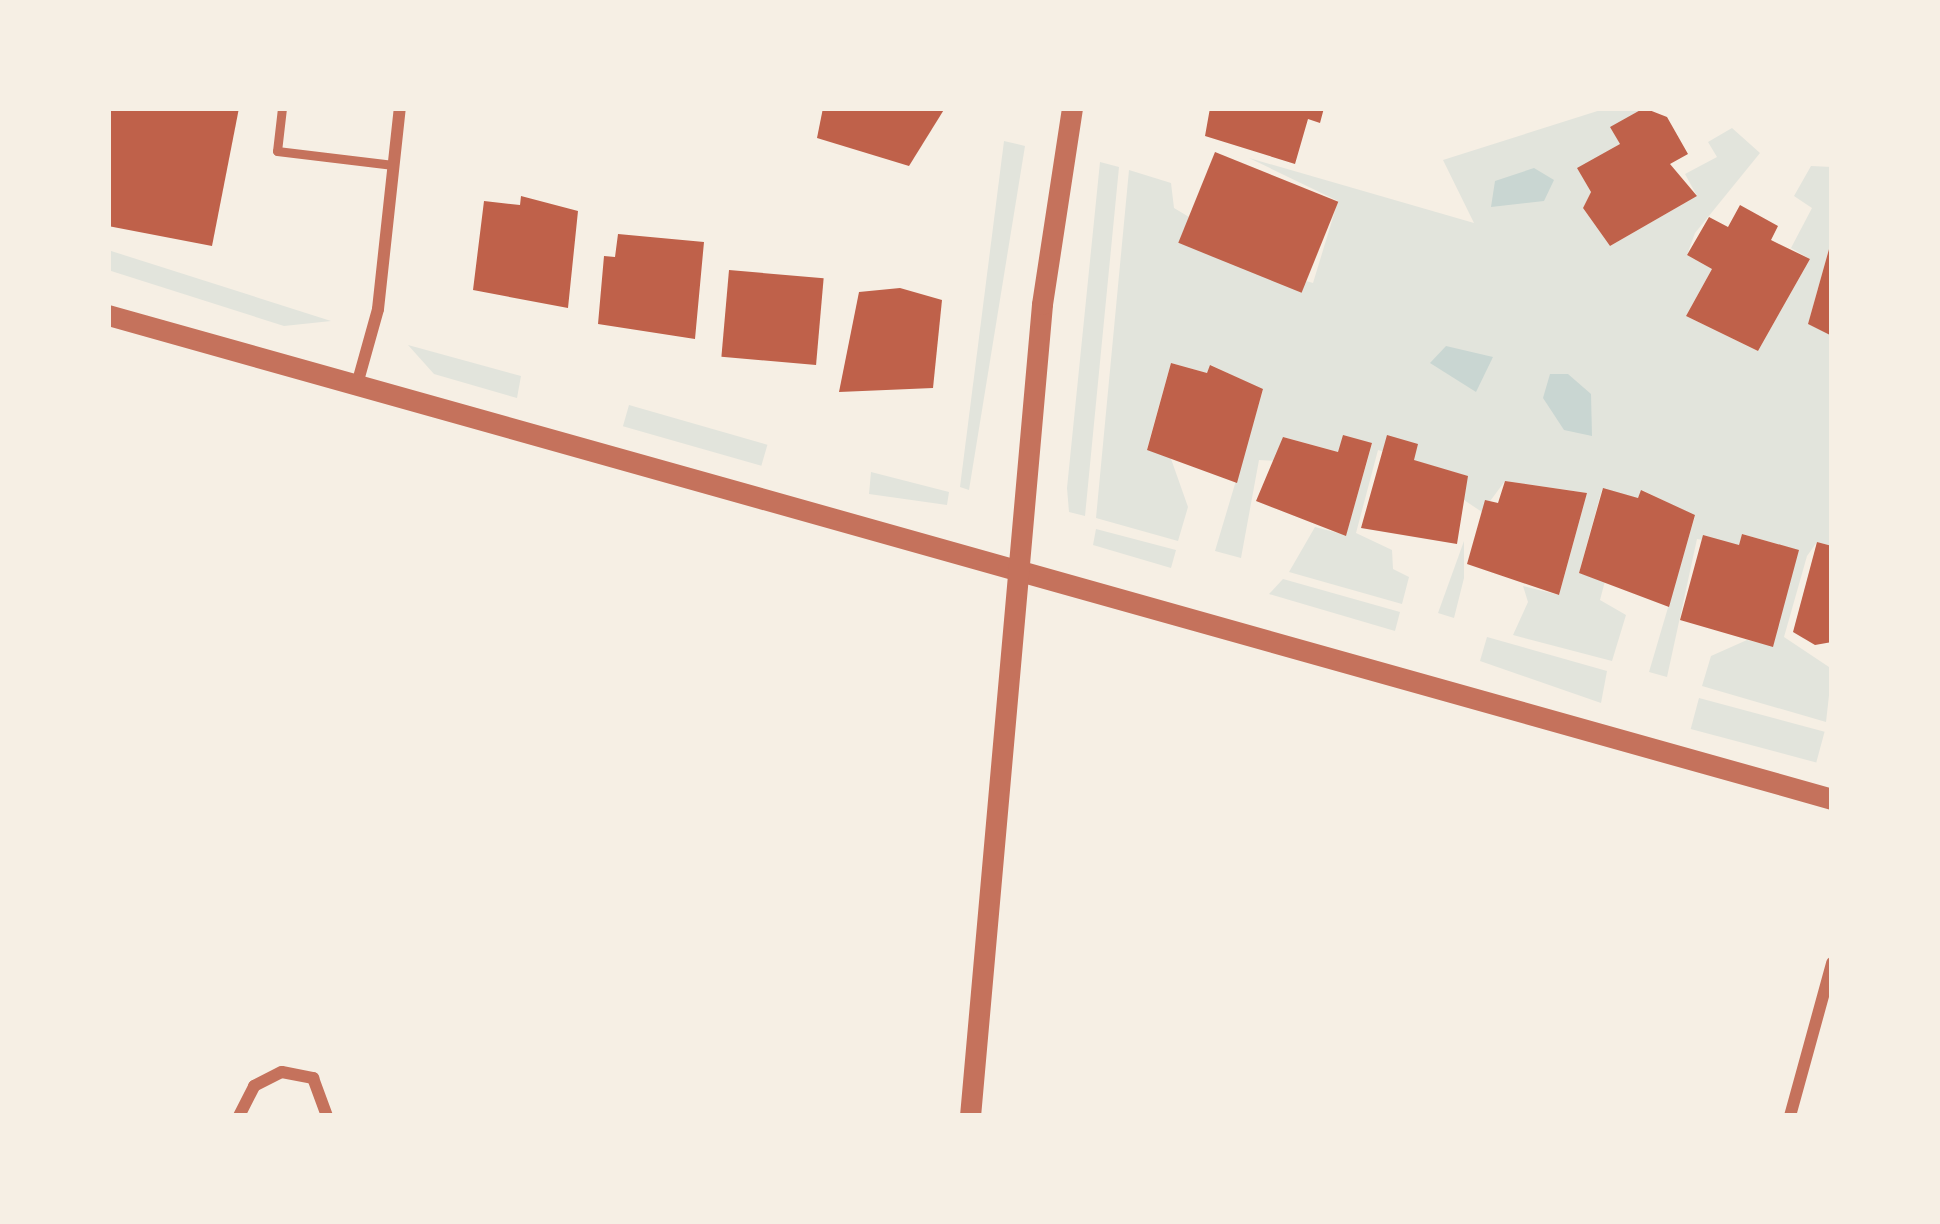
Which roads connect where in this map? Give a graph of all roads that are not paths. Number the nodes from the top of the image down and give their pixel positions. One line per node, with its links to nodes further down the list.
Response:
1 (282, 108): 4 (lane)
2 (400, 108): 4 (street)
3 (1072, 108): 7 (street)
4 (393, 165): 6 (street)
5 (108, 315): 6 (street)
6 (356, 389): 7 (street)
7 (1016, 570): 8 (street); 12 (street)
8 (1832, 799)
9 (1832, 963): 13 (street)
10 (239, 1116): 11 (street)
11 (327, 1116)
12 (970, 1116)
13 (1790, 1116)

